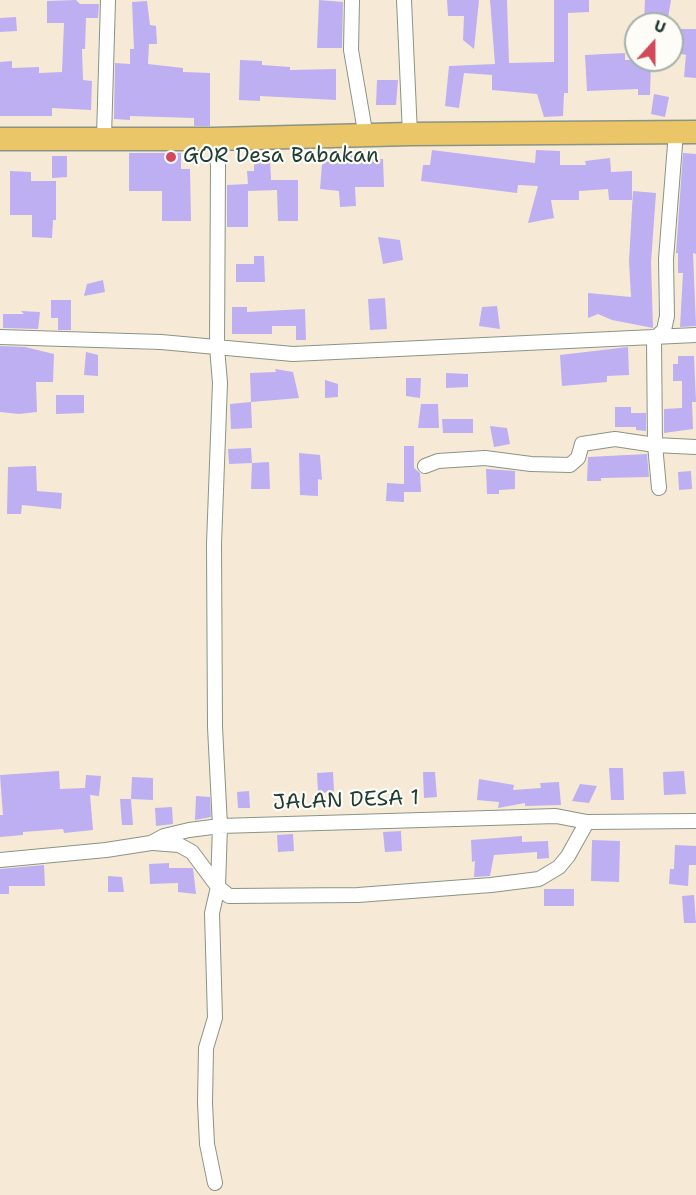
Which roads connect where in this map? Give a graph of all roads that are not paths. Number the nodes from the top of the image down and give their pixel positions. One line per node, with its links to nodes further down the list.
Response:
1 (108, 0): 6 (street)
2 (352, 0): 7 (street)
3 (404, 0): 5 (street)
4 (686, 132): 5 (highway); 12 (street)
5 (410, 134): 7 (highway)
6 (104, 137): 8 (highway); 9 (highway)
7 (366, 137): 9 (highway)
8 (0, 139)
9 (215, 139): 13 (street)
10 (696, 335): 12 (street)
11 (0, 337): 13 (street)
12 (654, 339): 13 (street); 14 (street)
13 (217, 347): 20 (street)
14 (654, 445): 15 (street); 16 (street); 17 (street)
15 (696, 447)
16 (425, 466)
17 (659, 488)
18 (696, 821): 19 (street, JALAN DESA 1)
19 (587, 822): 20 (street, JALAN DESA 1); 23 (street)
20 (220, 826): 21 (street, JALAN DESA 1); 23 (street)
21 (151, 843): 22 (street, JALAN DESA 1); 23 (street)
22 (0, 860)
23 (218, 887): 24 (street)
24 (215, 1183)

